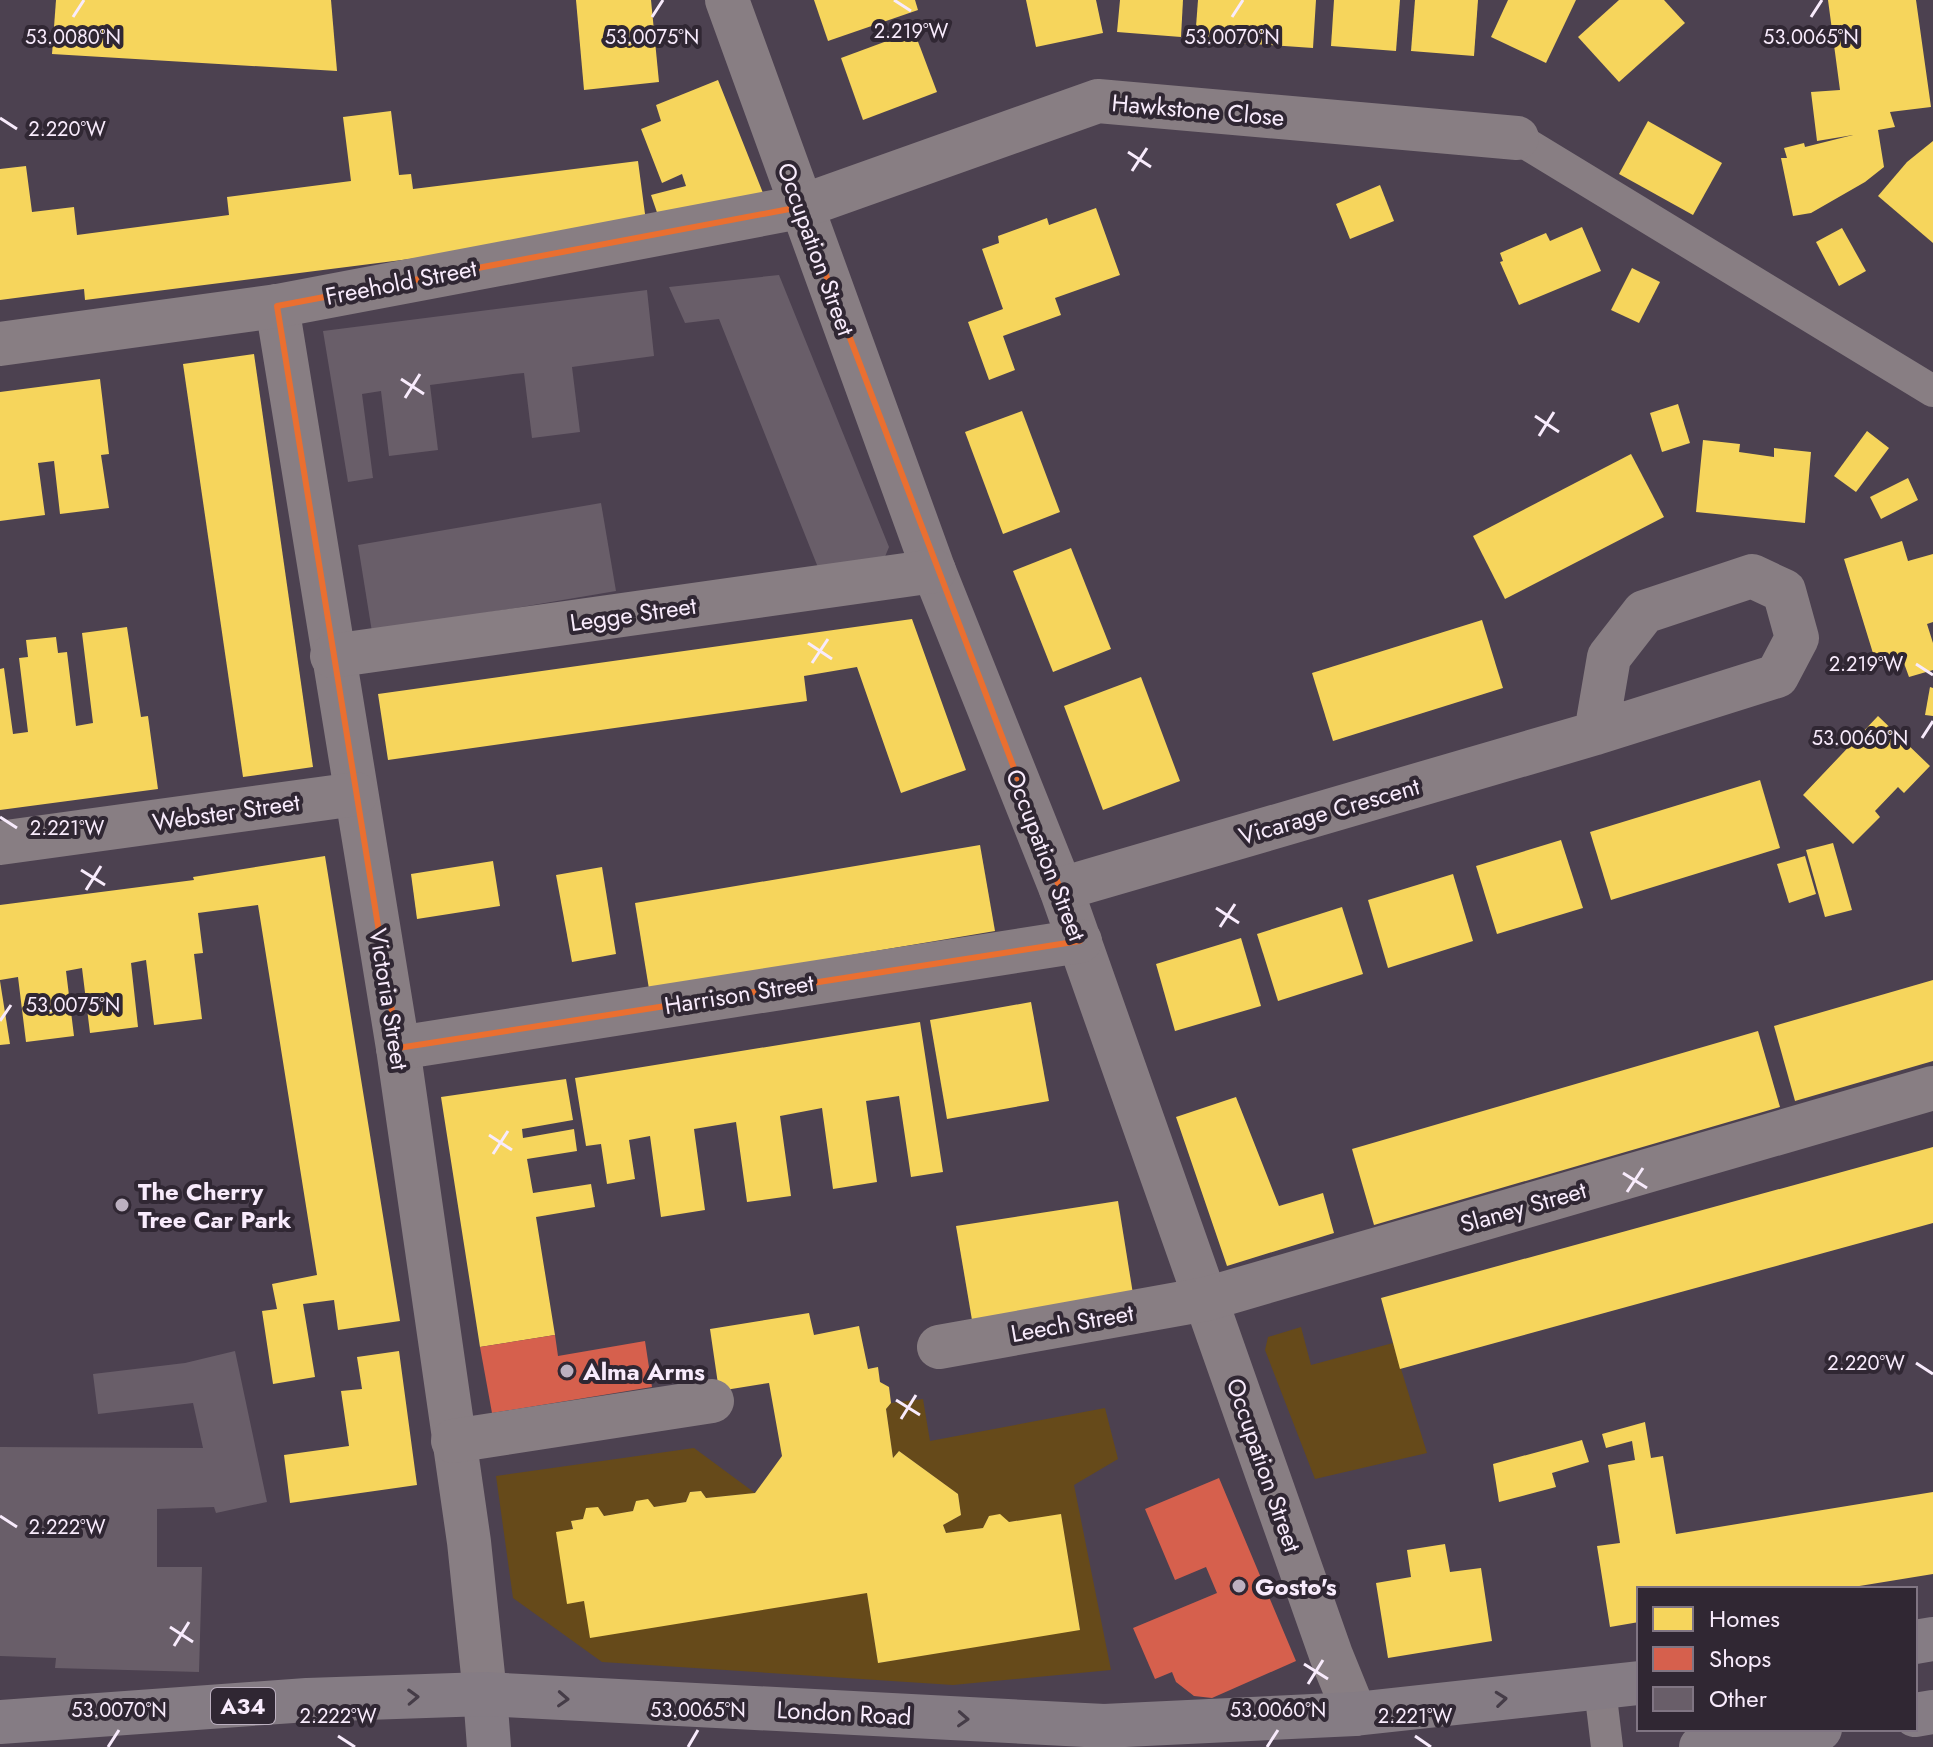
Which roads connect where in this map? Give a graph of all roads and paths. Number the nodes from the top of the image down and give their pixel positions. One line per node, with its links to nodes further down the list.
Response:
1 (727, 0): 3 (street, Occupation Street)
2 (1517, 138): 3 (street, Hawkstone Close); 6 (lane)
3 (800, 207): 4 (street, Freehold Street); 7 (street, Occupation Street)
4 (277, 306): 5 (street, Freehold Street); 8 (street, Victoria Street)
5 (0, 344)
6 (1933, 391)
7 (934, 571): 8 (street, Legge Street); 12 (street, Occupation Street)
8 (332, 656): 10 (street, Victoria Street)
9 (1596, 733): 9 (street, Vicarage Crescent); 12 (street, Vicarage Crescent)
10 (356, 794): 11 (street, Webster Street); 14 (street, Victoria Street)
11 (0, 843)
12 (1061, 889): 13 (street, Occupation Street)
13 (1080, 941): 14 (street, Harrison Street); 16 (street, Occupation Street)
14 (398, 1048): 19 (street, Victoria Street)
15 (1933, 1088): 16 (street, Slaney Street)
16 (1206, 1299): 17 (street, Leech Street); 22 (street, Occupation Street)
17 (939, 1347)
18 (712, 1401): 19 (street)
19 (453, 1441): 21 (street, Victoria Street)
20 (1620, 1686): 22 (highway, London Road / A34, one-way to 20); 26 (lane)
21 (485, 1694): 22 (highway, London Road / A34, one-way to 22); 23 (highway, London Road / A34, one-way to 21); 25 (highway)
22 (1355, 1714)
23 (0, 1722)
24 (1807, 1731): 27 (highway)
25 (489, 1747)
26 (1607, 1747)
27 (1701, 1747)

